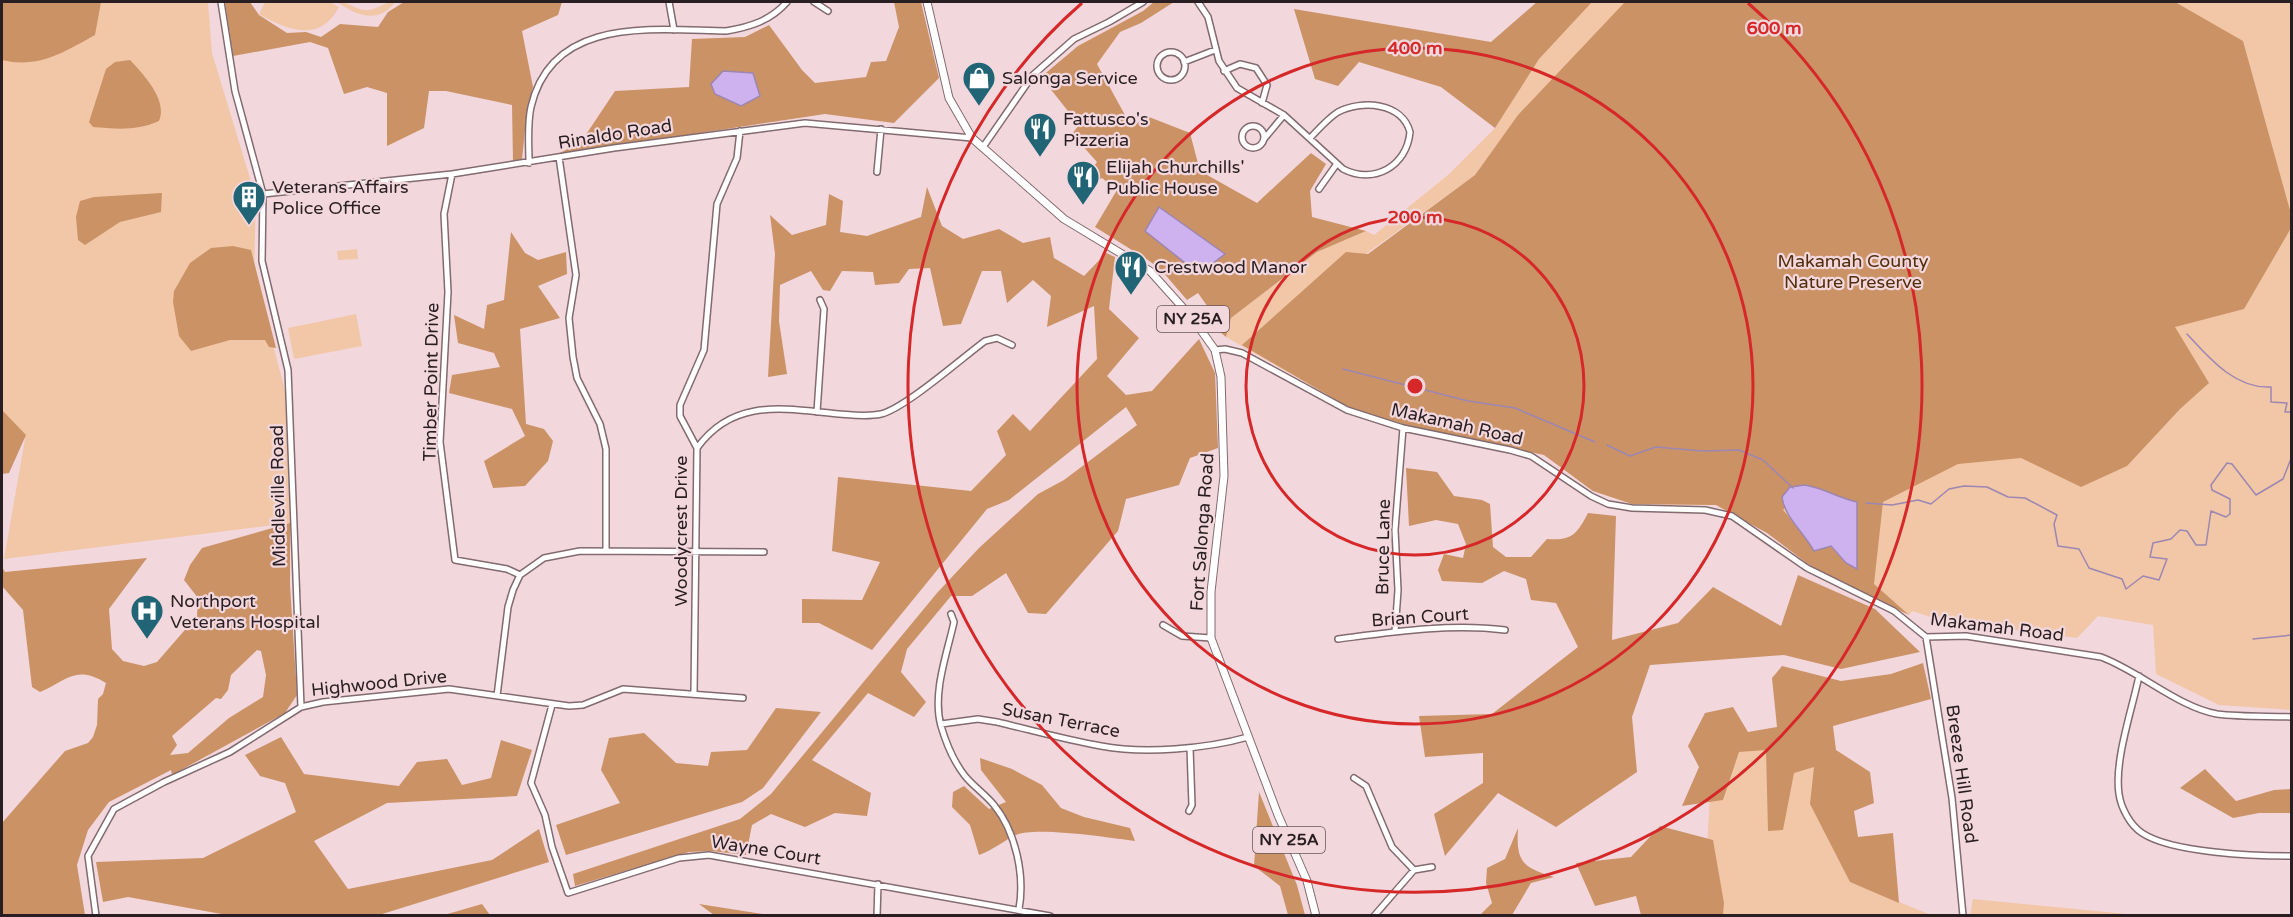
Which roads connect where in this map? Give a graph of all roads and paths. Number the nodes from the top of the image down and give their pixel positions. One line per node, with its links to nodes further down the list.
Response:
1 (221, 2): 27 (street, Middleville Road)
2 (669, 2): 9 (street)
3 (787, 2): 9 (street)
4 (814, 2): 8 (street)
5 (927, 2): 17 (main road, Fort Salonga Road / NY 25A)
6 (1143, 2): 20 (street)
7 (1198, 2): 10 (street)
8 (828, 11)
9 (674, 30): 22 (street)
10 (1215, 50): 11 (street); 12 (street)
11 (1184, 62): 11 (street)
12 (1224, 71): 13 (street); 13 (street)
13 (1262, 104): 14 (street)
14 (1284, 115): 18 (street); 19 (street)
15 (881, 129): 16 (street, Rinaldo Road); 17 (street, Rinaldo Road); 24 (street)
16 (740, 131): 21 (street, Rinaldo Road); 33 (street, Woodycrest Drive)
17 (972, 138): 20 (main road, Fort Salonga Road / NY 25A)
18 (1310, 138): 23 (street); 23 (street)
19 (1264, 139): 19 (street)
20 (983, 147): 30 (main road, Fort Salonga Road / NY 25A)
21 (559, 158): 22 (street, Rinaldo Road); 34 (street)
22 (529, 163): 25 (street, Rinaldo Road)
23 (1336, 165): 26 (street)
24 (877, 172)
25 (453, 174): 27 (street, Rinaldo Road); 37 (street, Timber Point Drive)
26 (1319, 189)
27 (263, 194): 50 (street, Middleville Road)
28 (820, 300): 31 (street)
29 (1012, 345): 31 (street)
30 (1215, 350): 32 (street, Makamah Road); 43 (main road, Fort Salonga Road / NY 25A)
31 (817, 412): 33 (street)
32 (1403, 428): 41 (street, Bruce Lane); 42 (street, Makamah Road)
33 (697, 448): 35 (street, Woodycrest Drive)
34 (606, 550): 35 (street); 37 (street)
35 (696, 551): 36 (street); 46 (street, Woodycrest Drive)
36 (764, 552)
37 (520, 575): 47 (street)
38 (951, 614): 52 (street)
39 (1163, 625): 43 (street)
40 (1505, 630): 41 (street, Brian Court)
41 (1395, 632): 44 (street, Brian Court)
42 (1926, 637): 45 (street, Makamah Road); 67 (street, Breeze Hill Road)
43 (1211, 638): 53 (main road, Fort Salonga Road / NY 25A)
44 (1338, 639)
45 (2139, 676): 51 (street, Makamah Road); 57 (street)
46 (694, 693): 48 (street, Highwood Drive); 49 (street, Highwood Drive)
47 (497, 696): 49 (street, Highwood Drive); 50 (street, Highwood Drive)
48 (743, 698)
49 (552, 705): 60 (street, Wayne Court)
50 (302, 707): 62 (street)
51 (2292, 717)
52 (941, 724): 54 (street, Susan Terrace); 61 (street)
53 (1248, 736): 54 (street, Susan Terrace); 65 (main road, Fort Salonga Road / NY 25A)
54 (1190, 748): 56 (street)
55 (1354, 778): 59 (street)
56 (1189, 811)
57 (2292, 856)
58 (1432, 867): 59 (street)
59 (1414, 870): 66 (street)
60 (878, 884): 61 (street, Wayne Court); 63 (street)
61 (1019, 909): 64 (street, Wayne Court)
62 (96, 915)
63 (877, 915)
64 (1050, 915)
65 (1316, 915)
66 (1374, 915)
67 (1963, 915)

